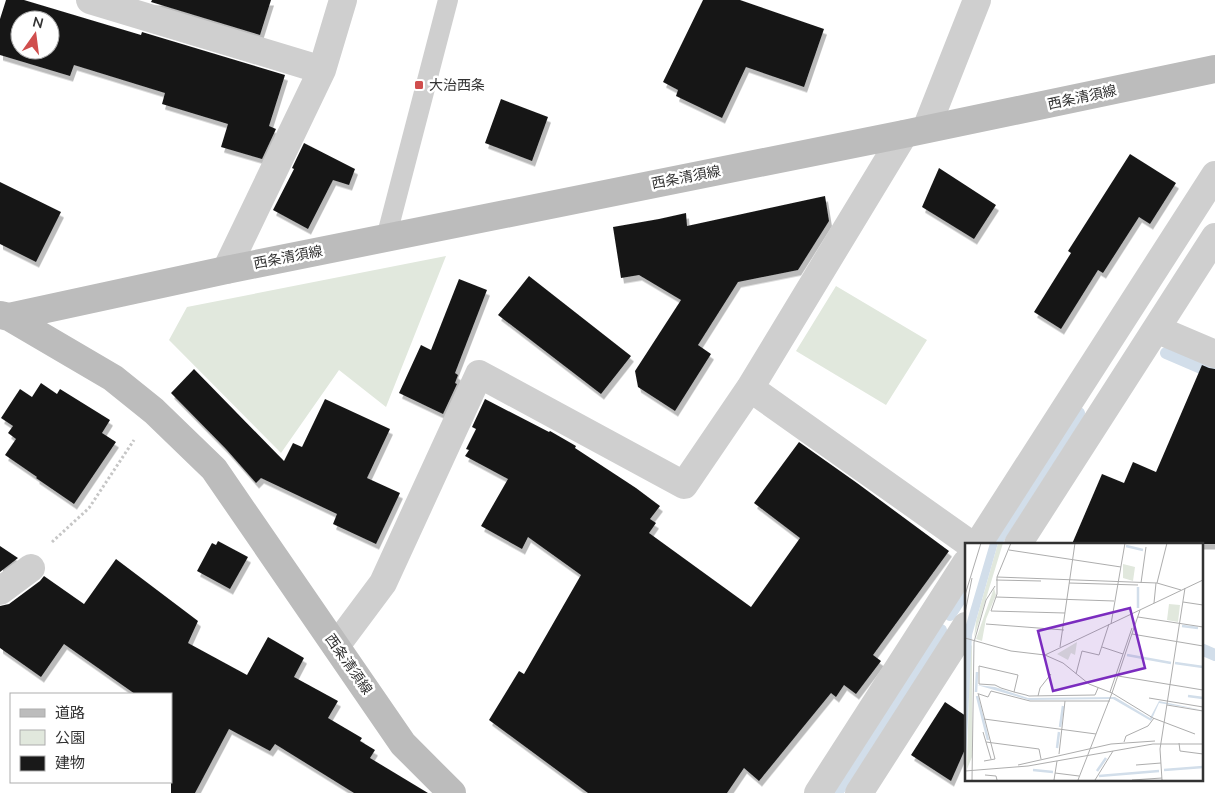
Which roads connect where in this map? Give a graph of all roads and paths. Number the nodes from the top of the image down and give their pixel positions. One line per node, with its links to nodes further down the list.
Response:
1 (90, 0): 6 (street)
2 (343, 0): 6 (street)
3 (448, 0): 10 (lane)
4 (977, 0): 7 (street)
5 (1215, 69): 7 (main road, 西条清須線)
6 (322, 70): 11 (street)
7 (915, 131): 10 (main road, 西条清須線); 15 (street)
8 (1215, 175): 18 (street)
9 (1215, 237): 13 (street)
10 (386, 238): 11 (main road, 西条清須線)
11 (226, 270): 12 (main road, 西条清須線)
12 (4, 316): 16 (main road, 西条清須線)
13 (1156, 329): 14 (street); 19 (street)
14 (1215, 354)
15 (750, 388): 17 (street); 24 (street)
16 (154, 410): 21 (path); 24 (main road, 西条清須線)
17 (969, 543)
18 (979, 543)
19 (1019, 543)
20 (965, 565): 26 (street)
21 (31, 568): 22 (street)
22 (0, 591)
23 (965, 628): 27 (street)
24 (336, 646): 25 (main road, 西条清須線)
25 (452, 793)
26 (818, 793)
27 (859, 793)

